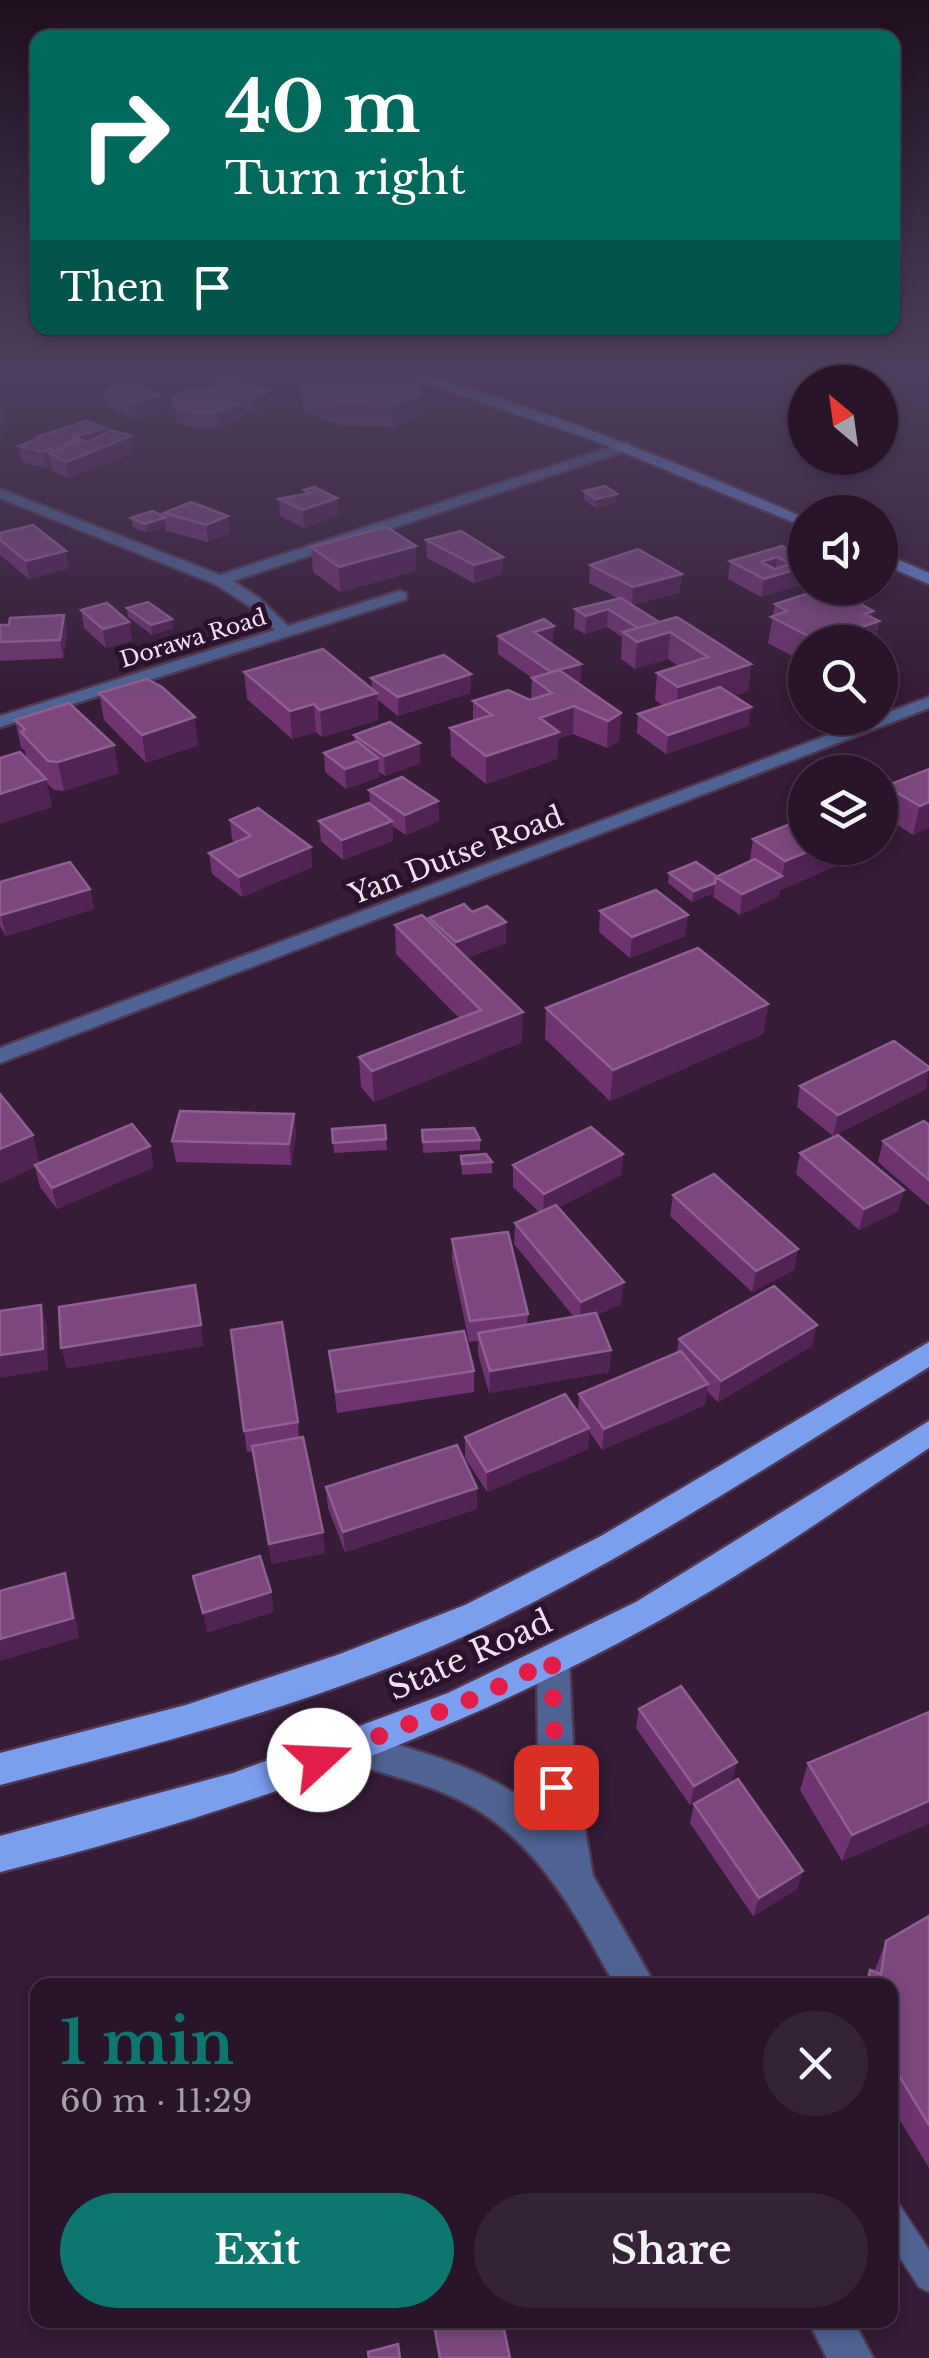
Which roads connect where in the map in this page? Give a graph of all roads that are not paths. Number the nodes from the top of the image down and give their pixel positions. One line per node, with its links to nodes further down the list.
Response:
1 (530, 478): 11 (street)
2 (700, 478): 6 (main road)
3 (726, 478): 5 (main road)
4 (3, 496): 11 (street)
5 (788, 504)
6 (788, 516)
7 (898, 553): 9 (main road)
8 (898, 565): 10 (main road)
9 (929, 566)
10 (929, 579)
11 (224, 580): 13 (street)
12 (400, 596): 13 (street, Dorawa Road)
13 (286, 633): 15 (street, Dorawa Road)
14 (929, 702): 16 (street, Yan Dutse Road)
15 (0, 722)
16 (0, 1056)
17 (929, 1353): 21 (main road, State Road)
18 (929, 1434): 19 (main road, State Road)
19 (552, 1660): 20 (main road, State Road); 23 (street)
20 (353, 1748): 22 (main road, State Road); 23 (street)
21 (0, 1768)
22 (0, 1854)
23 (580, 1888): 24 (street)
24 (632, 1978)
25 (898, 2228): 26 (lane)
26 (929, 2276)
27 (834, 2328): 28 (street)
28 (851, 2358)

